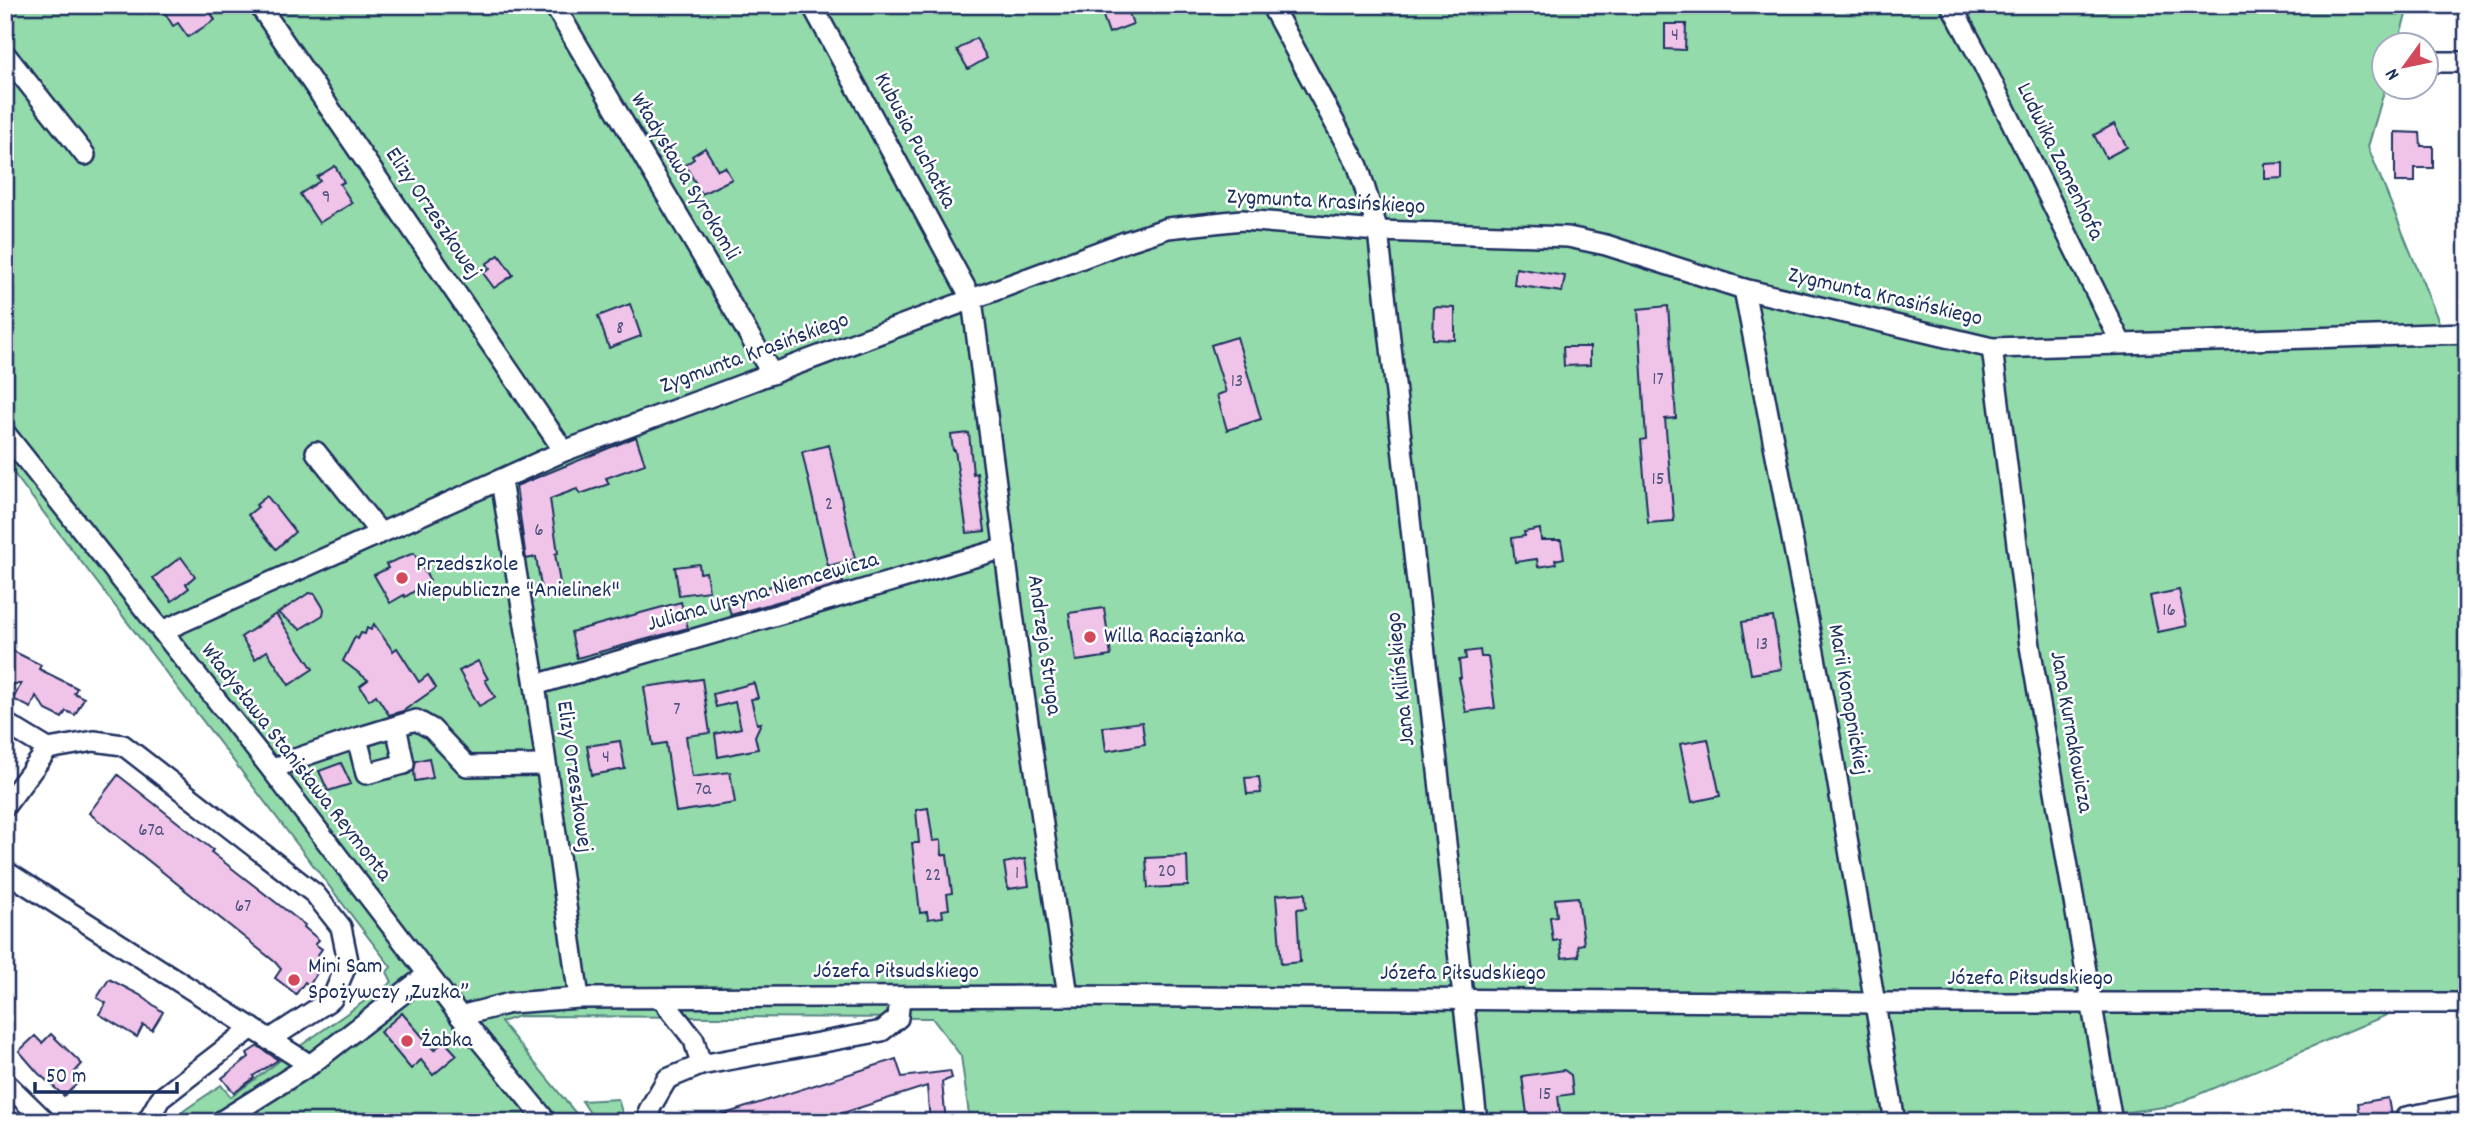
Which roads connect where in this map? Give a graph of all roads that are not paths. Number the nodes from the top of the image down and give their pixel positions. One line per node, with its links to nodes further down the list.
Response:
1 (259, 5): 18 (street, Elizy Orzeszkowej)
2 (554, 5): 16 (street, Władysława Syrokomli)
3 (812, 5): 12 (street, Kubusia Puchatka)
4 (1271, 5): 10 (street, Jana Kilińskiego)
5 (1951, 5): 14 (street, Ludwika Zamenhofa)
6 (5, 54): 9 (street)
7 (2440, 62): 8 (street)
8 (2467, 62)
9 (85, 155)
10 (1378, 231): 11 (street, Zygmunta Krasińskiego); 12 (street, Zygmunta Krasińskiego); 38 (street, Jana Kilińskiego)
11 (1744, 289): 15 (street, Zygmunta Krasińskiego); 39 (street, Marii Konopnickiej)
12 (972, 300): 16 (street, Zygmunta Krasińskiego); 22 (street, Andrzeja Struga)
13 (2467, 333): 14 (street, Zygmunta Krasińskiego)
14 (2121, 343): 15 (street, Zygmunta Krasińskiego)
15 (1992, 348): 40 (street, Jana Kurnakowicza)
16 (772, 374): 18 (street, Zygmunta Krasińskiego)
17 (5, 433): 23 (street, Władysława Stanisława Reymonta)
18 (565, 451): 20 (street, Zygmunta Krasińskiego)
19 (316, 452): 21 (street)
20 (501, 481): 21 (street, Zygmunta Krasińskiego); 24 (street, Elizy Orzeszkowej)
21 (380, 533): 23 (street, Zygmunta Krasińskiego)
22 (1005, 548): 24 (street, Juliana Ursyna Niemcewicza); 34 (street, Andrzeja Struga)
23 (162, 631): 30 (street, Władysława Stanisława Reymonta)
24 (535, 685): 29 (street, Elizy Orzeszkowej)
25 (5, 723): 28 (street)
26 (396, 726): 27 (street); 27 (street); 29 (street)
27 (357, 738): 30 (street)
28 (48, 749): 31 (street); 44 (street)
29 (546, 765): 36 (street, Elizy Orzeszkowej)
30 (272, 770): 33 (street, Władysława Stanisława Reymonta)
31 (5, 806)
32 (5, 871): 43 (street)
33 (428, 974): 42 (street, Władysława Stanisława Reymonta); 45 (street)
34 (1068, 996): 35 (street, Józefa Piłsudskiego); 38 (street, Józefa Piłsudskiego)
35 (900, 997): 37 (street, Józefa Piłsudskiego); 46 (street)
36 (579, 998): 37 (street, Józefa Piłsudskiego); 42 (street, Józefa Piłsudskiego)
37 (661, 998): 46 (street)
38 (1462, 998): 39 (street, Józefa Piłsudskiego); 55 (street, Jana Kilińskiego)
39 (1874, 1003): 40 (street, Józefa Piłsudskiego); 56 (street, Marii Konopnickiej)
40 (2091, 1003): 41 (street, Józefa Piłsudskiego); 57 (street, Jana Kurnakowicza)
41 (2467, 1003)
42 (460, 1016): 53 (street, Władysława Stanisława Reymonta)
43 (251, 1028): 44 (street); 51 (street)
44 (270, 1040): 45 (street)
45 (310, 1065): 52 (street)
46 (701, 1065): 54 (street)
47 (5, 1082): 50 (street)
48 (2467, 1105): 49 (street)
49 (2406, 1117)
50 (46, 1122)
51 (147, 1122)
52 (220, 1122)
53 (547, 1122)
54 (652, 1122)
55 (1477, 1122)
56 (1895, 1122)
57 (2112, 1122)

